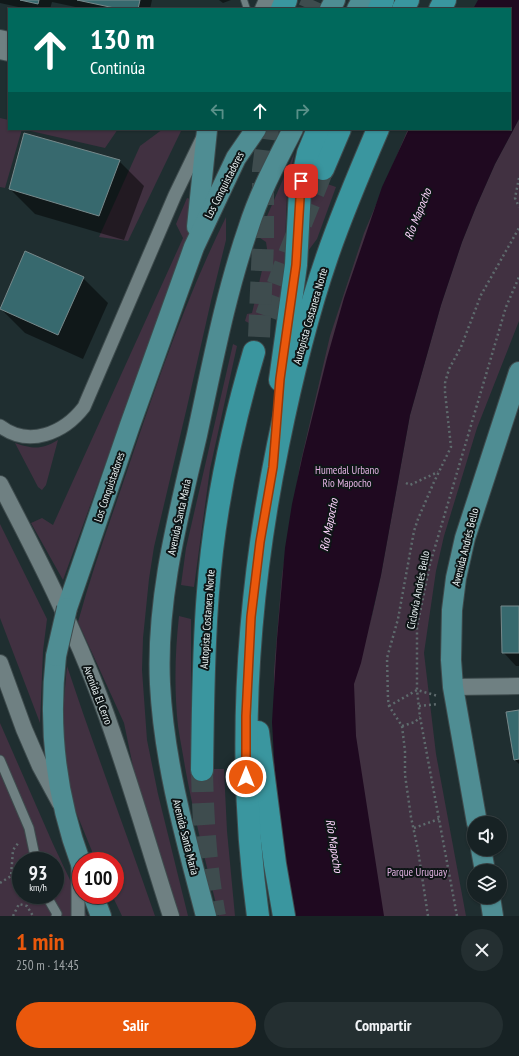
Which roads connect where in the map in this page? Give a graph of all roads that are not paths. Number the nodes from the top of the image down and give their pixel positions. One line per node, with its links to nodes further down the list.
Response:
1 (207, 130): 9 (main road)
2 (207, 130): 12 (street)
3 (255, 130): 9 (main road, Los Conquistadores)
4 (292, 130): 33 (main road, Avenida Santa María)
5 (318, 130): 13 (highway)
6 (340, 130): 8 (highway)
7 (378, 130): 13 (highway, Autopista Costanera Norte)
8 (323, 170)
9 (194, 247): 21 (main road, Los Conquistadores, bridge)
10 (254, 352): 20 (highway, Autopista Costanera Norte)
11 (519, 372): 18 (main road, Avenida Andrés Bello)
12 (0, 426)
13 (273, 467): 15 (highway, Autopista Costanera Norte)
14 (0, 484): 32 (street, Avenida El Cerro)
15 (248, 656): 34 (highway, Autopista Costanera Norte); 35 (highway)
16 (0, 663): 21 (street)
17 (519, 686): 18 (street)
18 (453, 687): 22 (main road, Avenida Andrés Bello)
19 (0, 760): 23 (street)
20 (202, 770)
21 (67, 816): 24 (main road, Los Conquistadores)
22 (476, 816)
23 (34, 852)
24 (77, 852)
25 (51, 904): 29 (street)
26 (78, 904): 30 (street)
27 (96, 904): 31 (main road)
28 (491, 904): 36 (main road)
29 (56, 916)
30 (78, 916)
31 (101, 916)
32 (170, 916)
33 (206, 916)
34 (258, 916)
35 (284, 916)
36 (494, 916)

